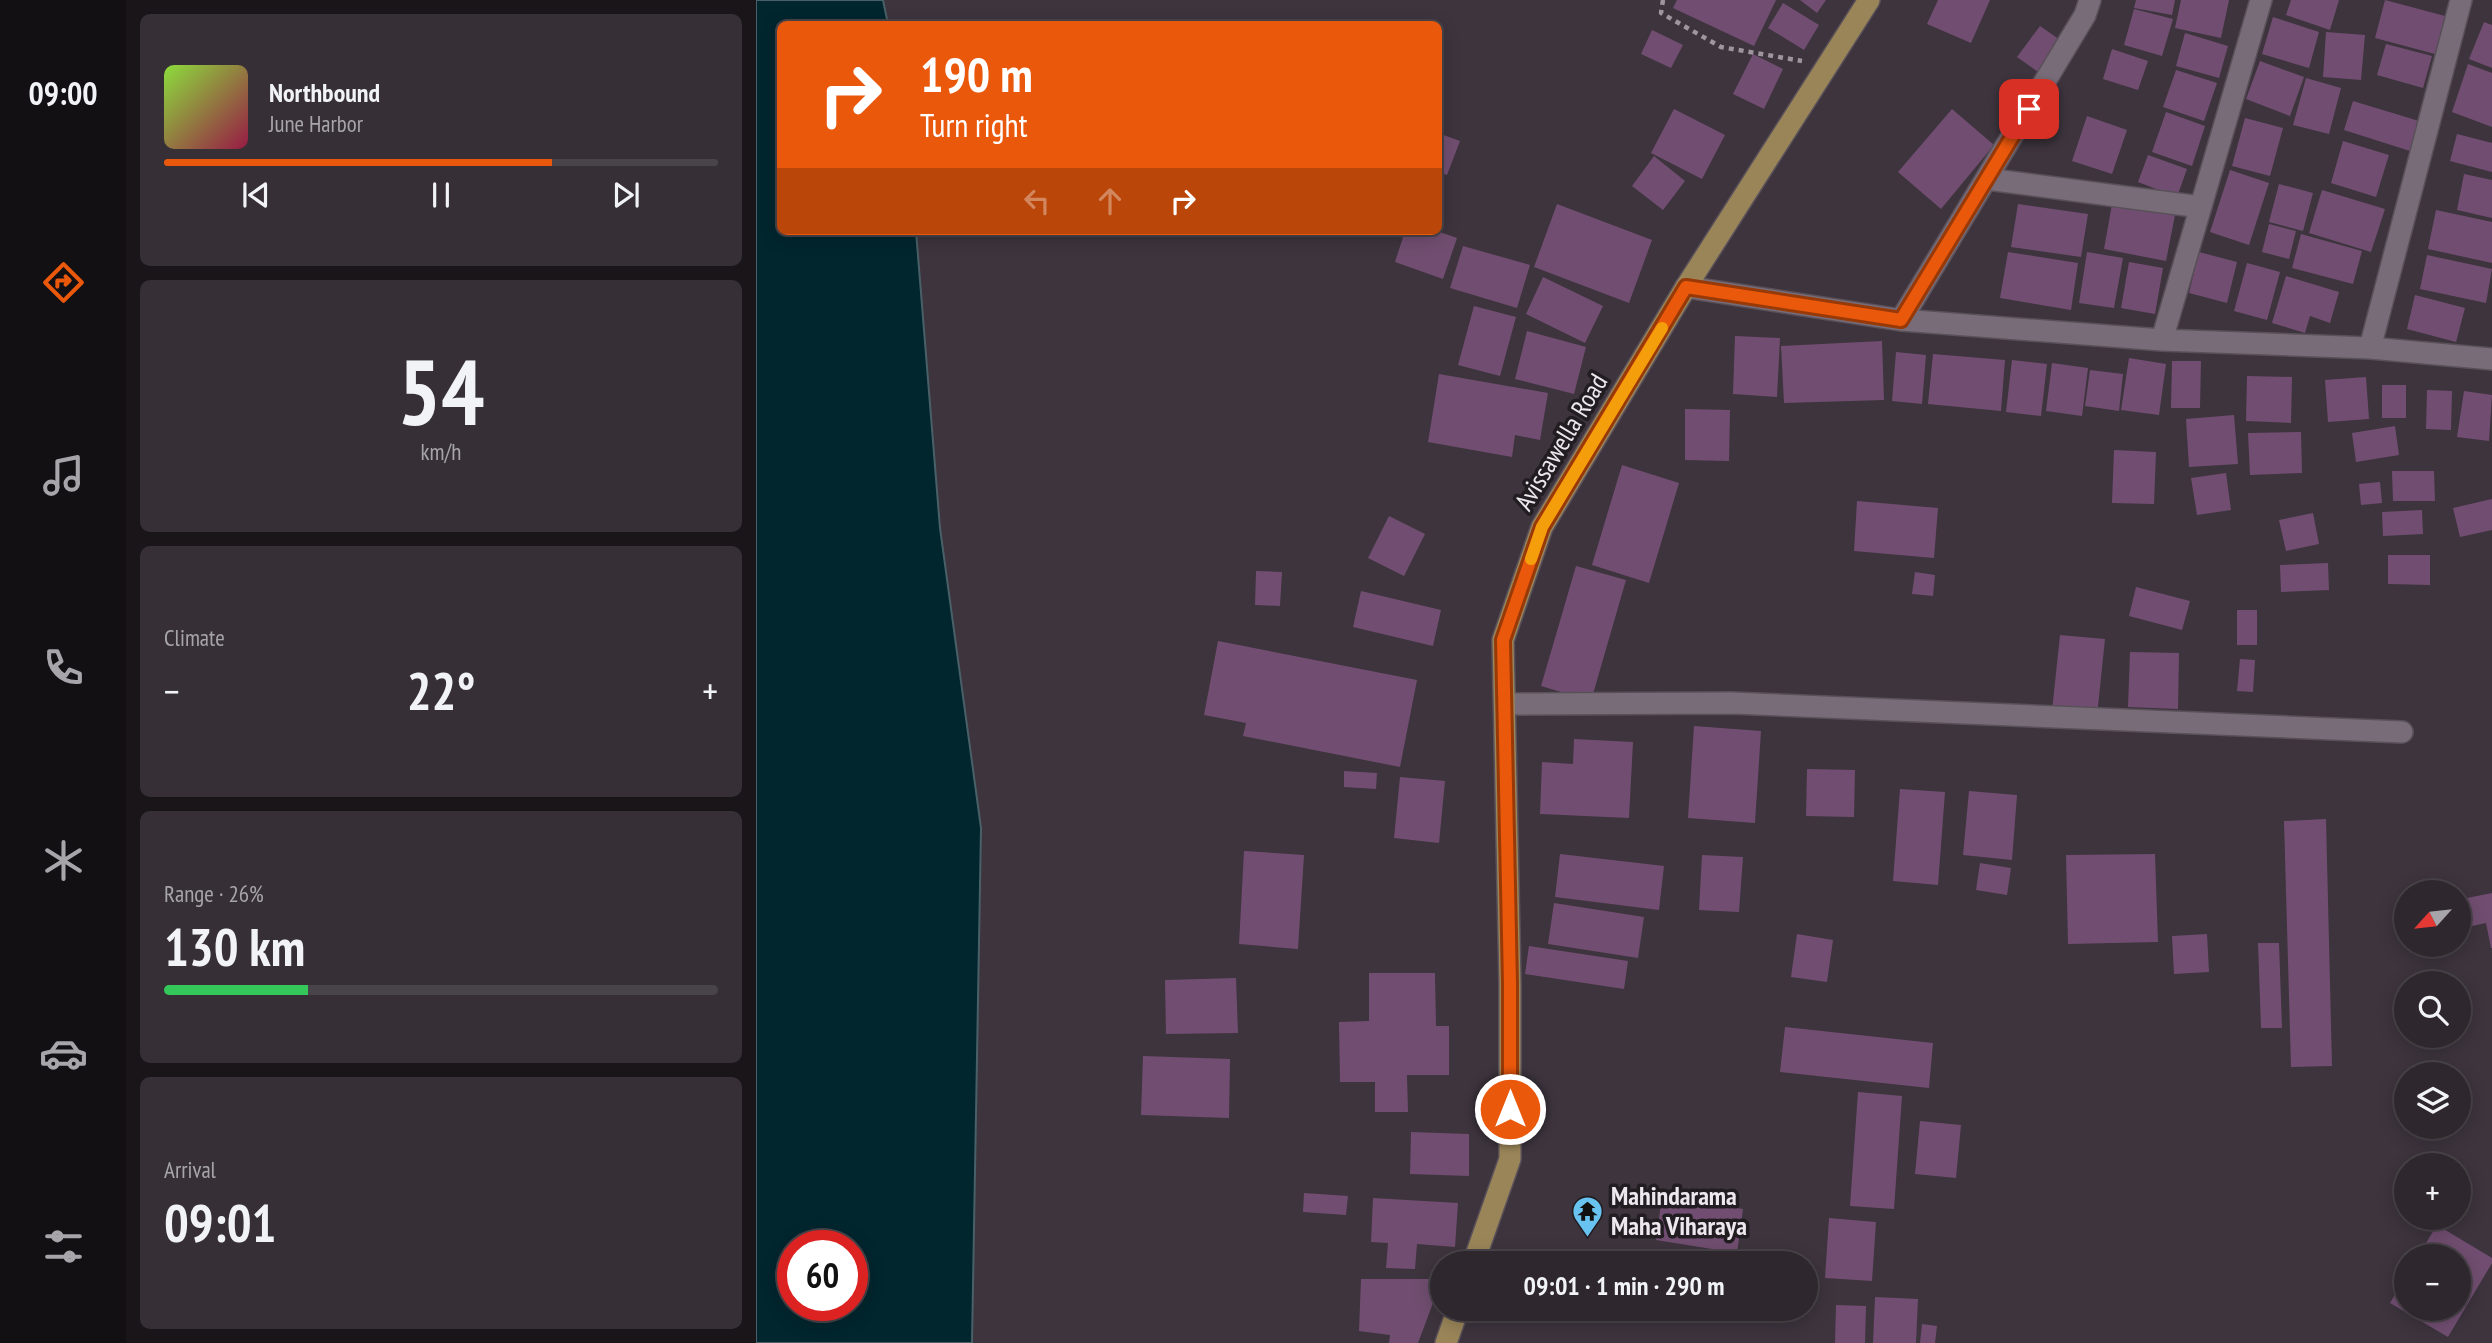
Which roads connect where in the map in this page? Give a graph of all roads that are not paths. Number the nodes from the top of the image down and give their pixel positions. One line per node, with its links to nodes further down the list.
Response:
1 (1869, 0): 7 (main road, Avissawella Road)
2 (2090, 0): 5 (street)
3 (2261, 0): 6 (street)
4 (2461, 0): 10 (street)
5 (1987, 179): 6 (street); 8 (street)
6 (2201, 207): 9 (street)
7 (1686, 287): 8 (street); 12 (main road, Avissawella Road)
8 (1901, 320): 9 (street)
9 (2162, 340): 10 (street)
10 (2370, 348): 11 (street)
11 (2492, 359)
12 (1505, 704): 13 (street); 14 (main road, Avissawella Road)
13 (2402, 732)
14 (1478, 1251)
15 (1454, 1321): 16 (main road)
16 (1447, 1343)

